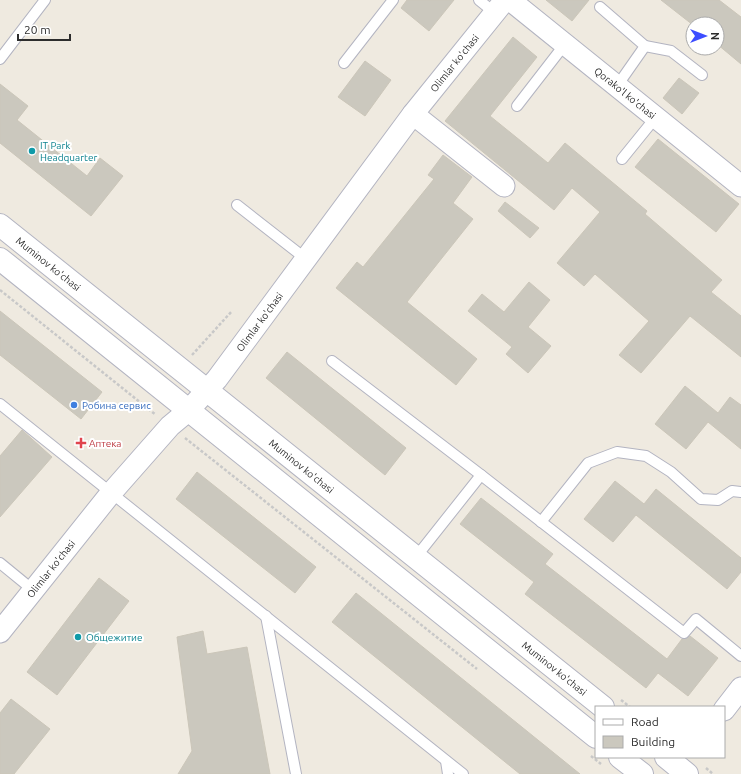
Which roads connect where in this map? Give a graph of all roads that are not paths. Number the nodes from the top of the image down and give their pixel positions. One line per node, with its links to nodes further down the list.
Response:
1 (46, 0): 7 (lane)
2 (393, 0): 8 (lane)
3 (498, 3): 5 (street, Qorako'l ko'chasi); 12 (street, Olimlar ko'chasi)
4 (600, 7): 6 (lane)
5 (565, 44): 10 (street, Qorako'l ko'chasi); 11 (lane)
6 (645, 46): 9 (lane); 10 (lane)
7 (0, 59)
8 (344, 63)
9 (702, 75)
10 (617, 86): 13 (street, Qorako'l ko'chasi)
11 (517, 106)
12 (413, 114): 15 (street); 20 (street, Olimlar ko'chasi)
13 (656, 117): 14 (lane); 16 (street, Qorako'l ko'chasi)
14 (622, 159)
15 (504, 186)
16 (741, 186)
17 (237, 205): 20 (lane)
18 (0, 225): 22 (main road, Muminov ko'chasi)
19 (0, 258): 24 (main road)
20 (306, 259): 22 (street, Olimlar ko'chasi)
21 (332, 361): 25 (lane)
22 (207, 390): 24 (street, Olimlar ko'chasi); 29 (main road, Muminov ko'chasi)
23 (0, 404): 27 (lane)
24 (188, 411): 27 (street, Olimlar ko'chasi); 38 (main road)
25 (481, 475): 28 (lane); 29 (lane)
26 (741, 492): 28 (lane)
27 (111, 493): 31 (street, Olimlar ko'chasi); 32 (lane)
28 (541, 522): 34 (lane)
29 (416, 557): 36 (main road, Muminov ko'chasi)
30 (0, 563): 31 (lane)
31 (33, 590): 33 (street, Olimlar ko'chasi)
32 (266, 616): 39 (lane); 41 (lane)
33 (0, 632)
34 (741, 656)
35 (741, 688): 37 (street)
36 (602, 706)
37 (725, 709)
38 (593, 746)
39 (446, 761): 42 (lane); 43 (lane)
40 (611, 761): 44 (main road)
41 (296, 774)
42 (448, 774)
43 (463, 774)
44 (642, 774)

